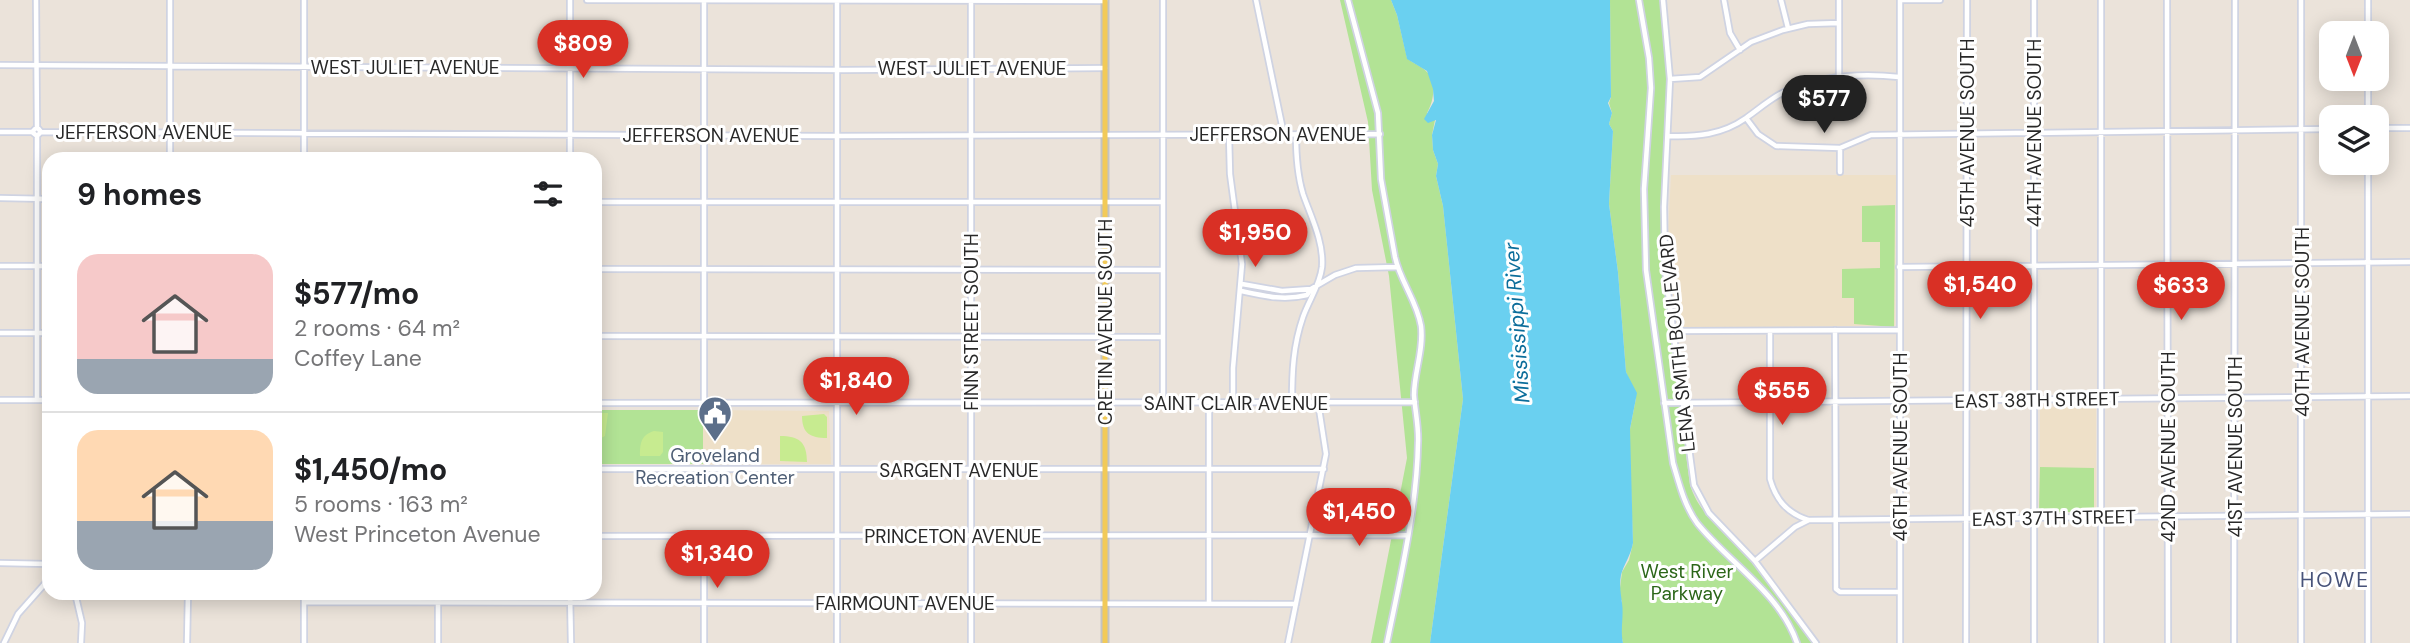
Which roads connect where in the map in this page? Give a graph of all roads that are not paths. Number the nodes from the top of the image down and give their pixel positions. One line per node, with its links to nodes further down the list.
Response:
1 (36, 0): 32 (street)
2 (170, 0): 33 (street)
3 (304, 0): 34 (street)
4 (570, 0): 35 (street)
5 (587, 0): 6 (street)
6 (704, 0): 25 (street); 37 (street)
7 (1105, 0): 26 (street); 36 (main road, CRETIN AVENUE SOUTH)
8 (1163, 0): 62 (street)
9 (1256, 0): 64 (street)
10 (1348, 0): 56 (street)
11 (1639, 0): 145 (street)
12 (1663, 0): 42 (street, LENA SMITH BOULEVARD)
13 (1724, 0): 30 (street)
14 (1781, 0): 29 (street)
15 (1839, 0): 28 (street)
16 (1900, 0): 17 (street); 41 (street, 46TH AVENUE SOUTH)
17 (1940, 0)
18 (1967, 0): 58 (street, 45TH AVENUE SOUTH)
19 (2034, 0): 51 (street, 44TH AVENUE SOUTH)
20 (2101, 0): 52 (street)
21 (2167, 0): 49 (street, 42ND AVENUE SOUTH)
22 (2235, 0): 48 (street, 41ST AVENUE SOUTH)
23 (2301, 0): 46 (street, 40TH AVENUE SOUTH)
24 (2368, 0): 27 (street)
25 (837, 1): 26 (street); 38 (street)
26 (971, 1): 39 (street, FINN STREET SOUTH)
27 (2368, 21)
28 (1839, 23): 29 (street); 40 (street)
29 (1788, 28): 30 (street)
30 (1740, 50): 42 (street)
31 (0, 65): 32 (street, WEST JULIET AVENUE)
32 (36, 65): 33 (street, WEST JULIET AVENUE); 53 (street)
33 (170, 66): 34 (street, WEST JULIET AVENUE); 54 (street)
34 (304, 66): 35 (street, WEST JULIET AVENUE); 55 (street)
35 (570, 68): 37 (street, WEST JULIET AVENUE); 59 (street)
36 (1105, 68): 39 (street, WEST JULIET AVENUE); 61 (main road, CRETIN AVENUE SOUTH)
37 (704, 69): 38 (street, WEST JULIET AVENUE); 60 (street)
38 (837, 69): 39 (street, WEST JULIET AVENUE); 66 (street)
39 (971, 69): 67 (street, FINN STREET SOUTH)
40 (1839, 77): 41 (street); 43 (street)
41 (1899, 77): 57 (street, 46TH AVENUE SOUTH)
42 (1671, 79): 68 (street, LENA SMITH BOULEVARD)
43 (1746, 118): 68 (street); 69 (street)
44 (2389, 128): 45 (street)
45 (2410, 128)
46 (2302, 129): 47 (street); 48 (street); 86 (street, 40TH AVENUE SOUTH)
47 (2319, 129)
48 (2234, 130): 49 (street); 87 (street, 41ST AVENUE SOUTH)
49 (2167, 131): 52 (street); 90 (street, 42ND AVENUE SOUTH)
50 (0, 132): 53 (street, JEFFERSON AVENUE)
51 (2034, 132): 52 (street); 58 (street); 94 (street, 44TH AVENUE SOUTH)
52 (2101, 132): 89 (street)
53 (37, 133): 54 (street, JEFFERSON AVENUE); 76 (street)
54 (170, 133): 55 (street, JEFFERSON AVENUE); 70 (street)
55 (304, 133): 59 (street, JEFFERSON AVENUE); 71 (street)
56 (1380, 134): 65 (street, JEFFERSON AVENUE); 95 (street)
57 (1900, 134): 58 (street); 69 (street); 97 (street, 46TH AVENUE SOUTH)
58 (1967, 134): 96 (street, 45TH AVENUE SOUTH)
59 (571, 135): 60 (street, JEFFERSON AVENUE); 72 (street)
60 (704, 135): 66 (street, JEFFERSON AVENUE); 79 (street)
61 (1105, 135): 62 (street, JEFFERSON AVENUE); 67 (street, JEFFERSON AVENUE); 80 (main road, CRETIN AVENUE SOUTH)
62 (1162, 135): 63 (street, JEFFERSON AVENUE); 81 (street)
63 (1229, 135): 64 (street, JEFFERSON AVENUE); 105 (street)
64 (1284, 135): 65 (street, JEFFERSON AVENUE)
65 (1296, 135): 88 (street)
66 (837, 136): 67 (street, JEFFERSON AVENUE); 82 (street)
67 (971, 136): 83 (street, FINN STREET SOUTH)
68 (1668, 136): 111 (street, LENA SMITH BOULEVARD)
69 (1840, 148): 73 (street)
70 (170, 152)
71 (304, 152)
72 (570, 152)
73 (1840, 172)
74 (2368, 175): 84 (street)
75 (0, 198): 76 (street)
76 (36, 199): 77 (street); 92 (street)
77 (42, 199)
78 (602, 202): 79 (street)
79 (704, 202): 82 (street); 99 (street)
80 (1105, 202): 81 (street); 83 (street); 102 (main road, CRETIN AVENUE SOUTH)
81 (1163, 202): 103 (street)
82 (837, 203): 83 (street); 100 (street)
83 (971, 203): 101 (street, FINN STREET SOUTH)
84 (2369, 262): 85 (street); 86 (street); 124 (street)
85 (2410, 262)
86 (2302, 263): 87 (street); 123 (street, 40TH AVENUE SOUTH)
87 (2235, 264): 90 (street); 126 (street, 41ST AVENUE SOUTH)
88 (1322, 265): 104 (street); 106 (street)
89 (2101, 265): 90 (street); 94 (street); 130 (street)
90 (2168, 265): 125 (street, 42ND AVENUE SOUTH)
91 (0, 266): 92 (street)
92 (37, 266): 93 (street); 114 (street)
93 (42, 266)
94 (2034, 266): 96 (street); 131 (street, 44TH AVENUE SOUTH)
95 (1397, 267): 104 (street); 134 (street)
96 (1967, 267): 97 (street); 138 (street, 45TH AVENUE SOUTH)
97 (1899, 268): 110 (street, 46TH AVENUE SOUTH)
98 (602, 269): 99 (street)
99 (704, 270): 100 (street); 117 (street)
100 (837, 270): 101 (street); 119 (street)
101 (971, 270): 102 (street); 120 (street, FINN STREET SOUTH)
102 (1105, 270): 103 (street); 118 (main road, CRETIN AVENUE SOUTH)
103 (1163, 270): 121 (street)
104 (1335, 275): 106 (street)
105 (1242, 284): 107 (street); 108 (street)
106 (1318, 286): 107 (street); 132 (street)
107 (1311, 289): 108 (street)
108 (1241, 291): 144 (street)
109 (1835, 330): 110 (street); 112 (street); 136 (street)
110 (1900, 330): 137 (street, 46TH AVENUE SOUTH)
111 (1674, 331): 112 (street); 146 (street, LENA SMITH BOULEVARD)
112 (1770, 331): 135 (street)
113 (0, 333): 114 (street)
114 (37, 333): 115 (street); 128 (street)
115 (42, 333)
116 (602, 336): 117 (street)
117 (704, 336): 119 (street); 140 (street)
118 (1105, 336): 120 (street); 121 (street); 148 (main road, CRETIN AVENUE SOUTH)
119 (838, 337): 120 (street); 147 (street)
120 (971, 337): 141 (street, FINN STREET SOUTH)
121 (1163, 337): 142 (street)
122 (2410, 396): 124 (street, EAST 38TH STREET)
123 (2302, 397): 124 (street, EAST 38TH STREET); 126 (street, EAST 38TH STREET); 158 (street, 40TH AVENUE SOUTH)
124 (2369, 397): 155 (street)
125 (2168, 398): 126 (street, EAST 38TH STREET); 130 (street, EAST 38TH STREET); 159 (street, 42ND AVENUE SOUTH)
126 (2235, 398): 157 (street, 41ST AVENUE SOUTH)
127 (0, 400): 128 (street)
128 (37, 400): 129 (street)
129 (42, 400)
130 (2101, 400): 131 (street, EAST 38TH STREET); 160 (street)
131 (2034, 401): 138 (street, EAST 38TH STREET); 161 (street, 44TH AVENUE SOUTH)
132 (1293, 402): 133 (street, SAINT CLAIR AVENUE); 144 (street, SAINT CLAIR AVENUE)
133 (1318, 402): 134 (street, SAINT CLAIR AVENUE); 150 (street)
134 (1415, 402): 166 (street)
135 (1770, 402): 136 (street, EAST 38TH STREET); 146 (street, EAST 38TH STREET); 165 (street)
136 (1835, 402): 137 (street, EAST 38TH STREET); 162 (street)
137 (1900, 402): 138 (street, EAST 38TH STREET); 163 (street, 46TH AVENUE SOUTH)
138 (1967, 402): 164 (street, 45TH AVENUE SOUTH)
139 (602, 403): 140 (street, SAINT CLAIR AVENUE)
140 (704, 403): 147 (street, SAINT CLAIR AVENUE)
141 (972, 403): 147 (street, SAINT CLAIR AVENUE); 148 (street, SAINT CLAIR AVENUE); 154 (street, FINN STREET SOUTH)
142 (1163, 403): 143 (street, SAINT CLAIR AVENUE); 148 (street, SAINT CLAIR AVENUE)
143 (1209, 403): 144 (street, SAINT CLAIR AVENUE); 149 (street)
144 (1233, 403)
145 (1664, 403): 146 (street, EAST 38TH STREET); 202 (street)
146 (1683, 403): 174 (street, LENA SMITH BOULEVARD)
147 (838, 404): 152 (street)
148 (1105, 404): 153 (main road, CRETIN AVENUE SOUTH)
149 (1209, 469): 150 (street, SARGENT AVENUE); 153 (street, SARGENT AVENUE); 172 (street)
150 (1324, 469): 173 (street)
151 (602, 470): 152 (street, SARGENT AVENUE)
152 (837, 470): 154 (street, SARGENT AVENUE); 169 (street)
153 (1105, 470): 154 (street, SARGENT AVENUE); 171 (main road, CRETIN AVENUE SOUTH)
154 (971, 471): 170 (street, FINN STREET SOUTH)
155 (2369, 514): 156 (street, EAST 37TH STREET); 158 (street, EAST 37TH STREET); 211 (street)
156 (2410, 514)
157 (2235, 515): 158 (street, EAST 37TH STREET); 159 (street, EAST 37TH STREET); 209 (street, 41ST AVENUE SOUTH)
158 (2302, 515): 210 (street, 40TH AVENUE SOUTH)
159 (2168, 516): 160 (street, EAST 37TH STREET); 208 (street, 42ND AVENUE SOUTH)
160 (2101, 517): 161 (street, EAST 37TH STREET); 207 (street)
161 (2034, 518): 164 (street, EAST 37TH STREET); 206 (street, 44TH AVENUE SOUTH)
162 (1835, 519): 163 (street, EAST 37TH STREET); 165 (street, EAST 37TH STREET); 178 (street)
163 (1900, 519): 164 (street, EAST 37TH STREET); 178 (street, 46TH AVENUE SOUTH)
164 (1967, 519): 205 (street, 45TH AVENUE SOUTH)
165 (1809, 520): 174 (street)
166 (1408, 535): 173 (street, PRINCETON AVENUE); 201 (street)
167 (602, 536): 168 (street, PRINCETON AVENUE)
168 (704, 536): 169 (street, PRINCETON AVENUE); 184 (street)
169 (837, 536): 170 (street, PRINCETON AVENUE); 187 (street)
170 (970, 536): 171 (street, PRINCETON AVENUE); 188 (street, FINN STREET SOUTH)
171 (1105, 536): 172 (street, PRINCETON AVENUE); 185 (main road, CRETIN AVENUE SOUTH)
172 (1209, 536): 173 (street, PRINCETON AVENUE); 186 (street)
173 (1310, 536): 189 (street)
174 (1755, 561): 203 (street, LENA SMITH BOULEVARD)
175 (0, 564): 176 (street)
176 (42, 564)
177 (42, 587): 190 (street)
178 (1899, 592): 204 (street, 46TH AVENUE SOUTH)
179 (77, 600): 191 (street)
180 (188, 600): 192 (street)
181 (304, 602): 182 (street, FAIRMOUNT AVENUE); 193 (street)
182 (438, 602): 183 (street, FAIRMOUNT AVENUE); 194 (street)
183 (570, 603): 184 (street, FAIRMOUNT AVENUE); 195 (street)
184 (704, 603): 187 (street, FAIRMOUNT AVENUE); 196 (street)
185 (1105, 603): 186 (street, FAIRMOUNT AVENUE); 188 (street, FAIRMOUNT AVENUE); 199 (main road, CRETIN AVENUE SOUTH)
186 (1209, 603): 189 (street, FAIRMOUNT AVENUE)
187 (837, 604): 188 (street, FAIRMOUNT AVENUE); 197 (street)
188 (971, 604): 198 (street, FINN STREET SOUTH)
189 (1296, 604): 200 (street)
190 (5, 643)
191 (81, 643)
192 (187, 643)
193 (304, 643)
194 (438, 643)
195 (570, 643)
196 (704, 643)
197 (837, 643)
198 (971, 643)
199 (1105, 643)
200 (1288, 643)
201 (1387, 643)
202 (1797, 643)
203 (1816, 643)
204 (1900, 643)
205 (1966, 643)
206 (2034, 643)
207 (2101, 643)
208 (2168, 643)
209 (2234, 643)
210 (2301, 643)
211 (2368, 643)

